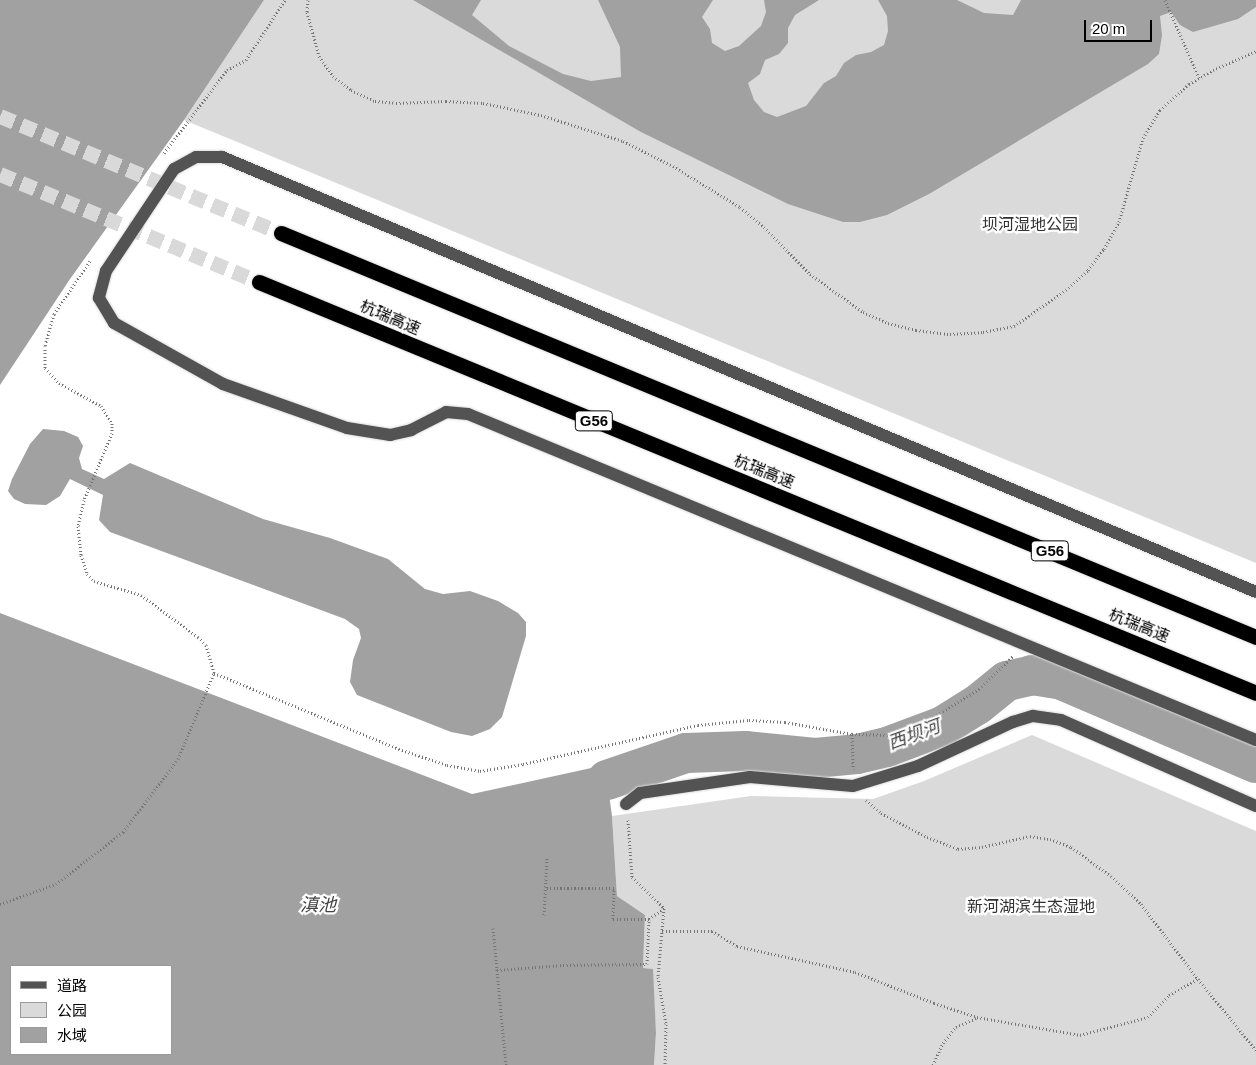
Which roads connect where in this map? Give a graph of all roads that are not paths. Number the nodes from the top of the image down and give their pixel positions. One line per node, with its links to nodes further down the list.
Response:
1 (281, 233): 4 (highway, G56)
2 (259, 282): 5 (highway, 杭瑞高速 / G56)
3 (1256, 592): 6 (lane)
4 (1256, 637)
5 (1256, 693)
6 (1256, 740)
7 (626, 804): 8 (lane)
8 (1256, 806)

